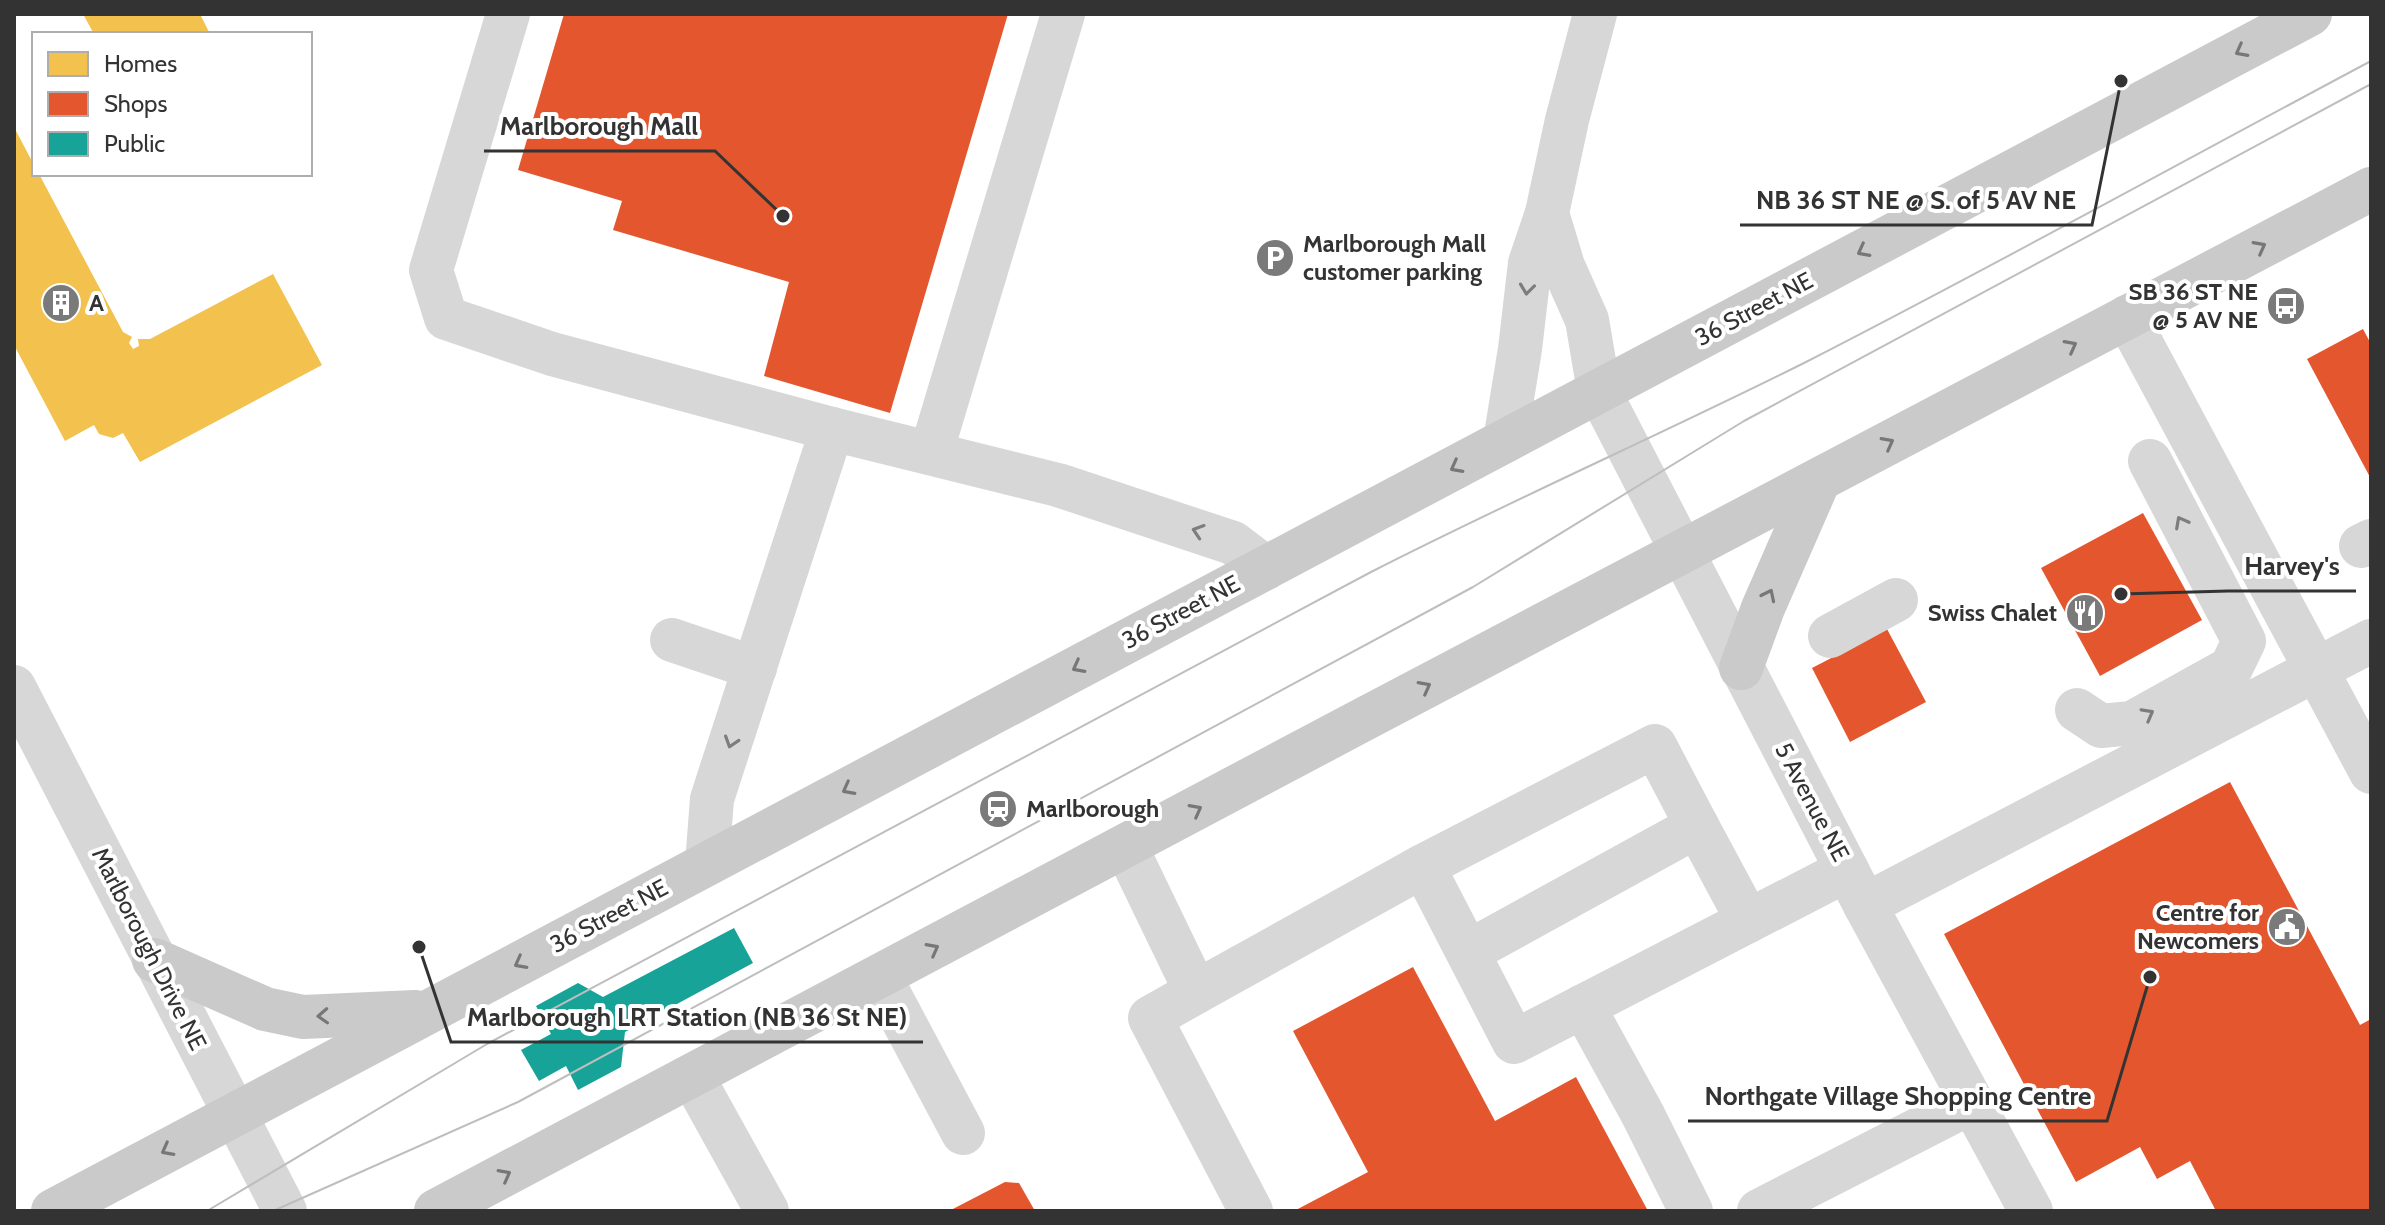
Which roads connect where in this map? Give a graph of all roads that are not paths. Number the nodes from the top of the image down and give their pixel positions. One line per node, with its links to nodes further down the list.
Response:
1 (508, 14): 9 (street)
2 (1063, 14): 11 (street)
3 (1595, 14): 6 (street)
4 (2310, 14): 8 (main road, 36 Street NE, one-way to 8)
5 (2371, 189): 7 (main road, one-way to 5)
6 (1547, 213): 8 (street, 5 Avenue NE); 10 (street, one-way to 10)
7 (2127, 317): 13 (main road, one-way to 7); 22 (street)
8 (1599, 391): 10 (main road, 36 Street NE); 14 (street, 5 Avenue NE)
9 (832, 429): 11 (street); 20 (street)
10 (1505, 441): 15 (main road, 36 Street NE, one-way to 15)
11 (931, 453): 15 (street, one-way to 11)
12 (2150, 461): 24 (street, one-way to 12)
13 (1819, 480): 14 (main road); 21 (main road, one-way to 13)
14 (1680, 551): 21 (street, 5 Avenue NE); 27 (main road, one-way to 14)
15 (1266, 568): 28 (main road, 36 Street NE, one-way to 28)
16 (1896, 600): 17 (street)
17 (1830, 636)
18 (672, 640): 20 (street)
19 (2371, 641): 22 (street)
20 (755, 668): 28 (street, one-way to 28)
21 (1741, 668): 30 (street, 5 Avenue NE)
22 (2317, 669): 25 (street); 30 (street)
23 (14, 687): 33 (street, Marlborough Drive NE)
24 (2077, 710)
25 (2371, 772)
26 (1697, 826): 29 (street); 31 (street); 32 (street)
27 (1126, 847): 34 (main road, one-way to 27); 35 (street)
28 (707, 864): 37 (main road, 36 Street NE, one-way to 37)
29 (1423, 866): 32 (street); 35 (street)
30 (1856, 887): 31 (street); 39 (street, 5 Avenue NE)
31 (1748, 921): 36 (street)
32 (1468, 952): 36 (street)
33 (154, 960): 37 (main road, one-way to 33); 40 (street, Marlborough Drive NE)
34 (880, 977): 38 (main road); 41 (street)
35 (1196, 992): 46 (street)
36 (1583, 1006): 47 (street)
37 (429, 1011): 40 (main road, 36 Street NE)
38 (692, 1076): 44 (main road, one-way to 38); 45 (street)
39 (1972, 1102): 48 (street); 49 (street, 5 Avenue NE)
40 (236, 1114): 42 (main road, 36 Street NE, one-way to 42); 43 (street, Marlborough Drive NE)
41 (963, 1133)
42 (53, 1211)
43 (285, 1211)
44 (436, 1211)
45 (767, 1211)
46 (1251, 1211)
47 (1691, 1211)
48 (1759, 1211)
49 (2031, 1211)

